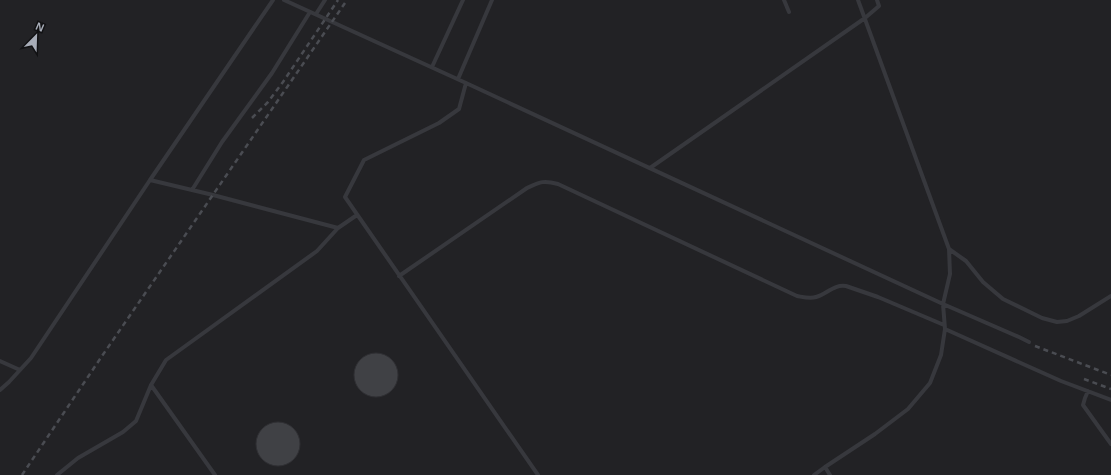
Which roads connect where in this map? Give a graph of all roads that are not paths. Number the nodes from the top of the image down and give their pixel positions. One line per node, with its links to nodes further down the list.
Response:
1 (273, 0): 17 (lane)
2 (284, 0): 9 (lane)
3 (325, 0): 11 (lane)
4 (463, 0): 13 (lane)
5 (492, 0): 14 (lane)
6 (784, 0): 10 (lane)
7 (858, 0): 12 (lane)
8 (877, 0): 12 (lane)
9 (310, 12): 11 (lane); 18 (lane)
10 (789, 12)
11 (316, 14): 13 (lane)
12 (865, 18): 16 (lane); 21 (lane)
13 (432, 67): 14 (lane)
14 (458, 79): 15 (lane)
15 (466, 83): 16 (lane); 19 (lane)
16 (650, 168): 24 (lane)
17 (150, 180): 18 (lane); 28 (lane)
18 (192, 190): 20 (lane)
19 (357, 215): 20 (lane); 22 (lane)
20 (338, 228): 29 (lane)
21 (949, 249): 23 (lane); 24 (lane)
22 (399, 276): 25 (lane); 38 (lane)
23 (1111, 296)
24 (943, 304): 25 (lane); 26 (lane)
25 (945, 327): 31 (lane); 35 (lane)
26 (1029, 342)
27 (0, 361): 28 (lane)
28 (20, 370): 30 (lane)
29 (151, 385): 36 (lane); 37 (lane)
30 (0, 390)
31 (1088, 391): 32 (lane); 34 (lane)
32 (1111, 400)
33 (1111, 436): 34 (lane)
34 (1110, 443)
35 (825, 467): 39 (lane); 40 (lane)
36 (57, 475)
37 (215, 475)
38 (538, 475)
39 (814, 475)
40 (830, 475)

